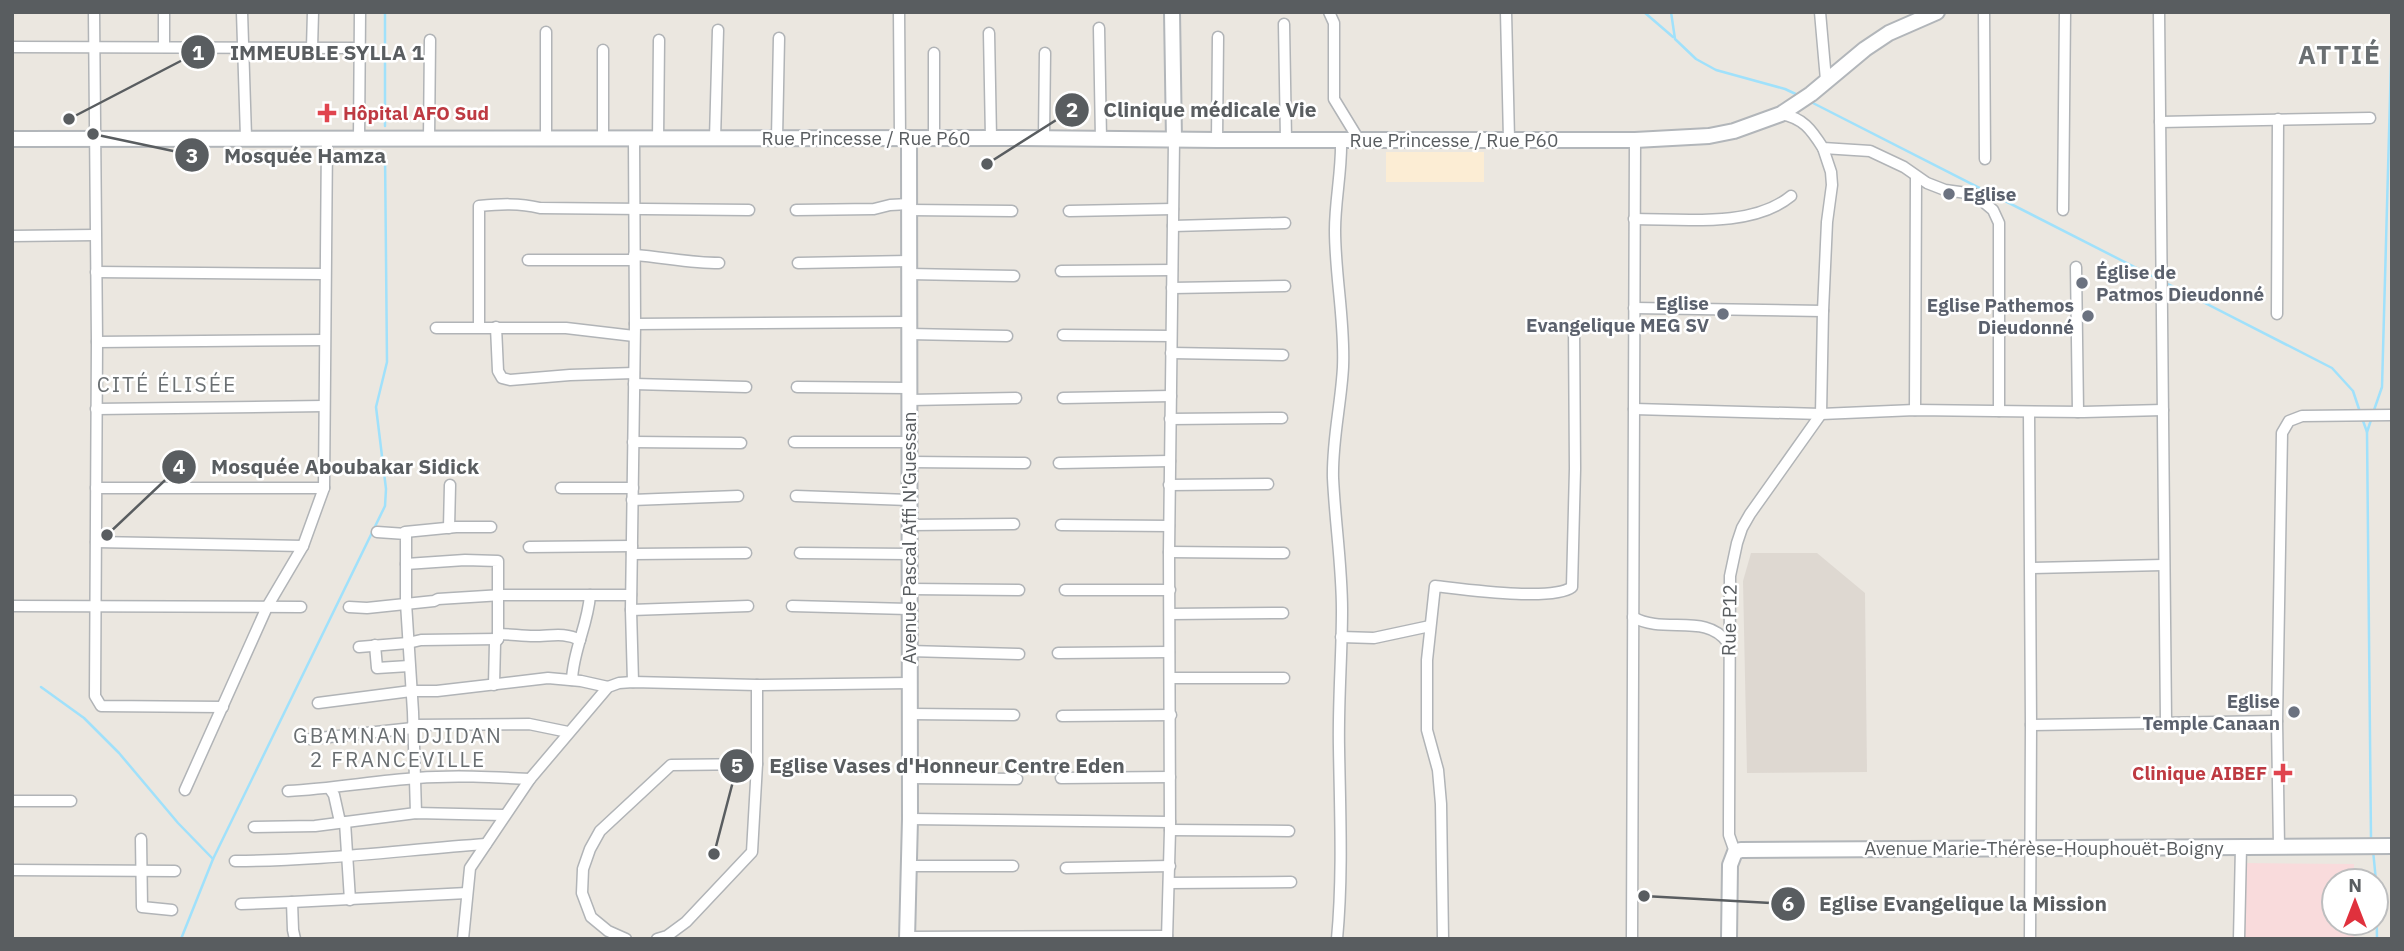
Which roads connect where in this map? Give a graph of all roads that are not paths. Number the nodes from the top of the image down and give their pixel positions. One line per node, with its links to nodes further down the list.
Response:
1 (94, 12): 26 (street)
2 (164, 12): 24 (street)
3 (242, 12): 27 (street)
4 (313, 12): 28 (street)
5 (360, 12): 29 (street)
6 (899, 12): 41 (street)
7 (1172, 12): 56 (street)
8 (1329, 12): 60 (street)
9 (1506, 12): 54 (street)
10 (1820, 12): 33 (street)
11 (1937, 12): 33 (street, Rue Princesse / Rue P60)
12 (1984, 12): 63 (street)
13 (2065, 12): 70 (street)
14 (2159, 12): 37 (street)
15 (1284, 24): 58 (street)
16 (1100, 28): 53 (street)
17 (718, 30): 52 (street)
18 (546, 32): 49 (street)
19 (989, 33): 43 (street)
20 (1218, 37): 57 (street)
21 (779, 38): 40 (street)
22 (430, 40): 48 (street)
23 (659, 40): 55 (street)
24 (164, 46): 26 (street); 27 (street)
25 (12, 47): 26 (street)
26 (94, 47): 39 (street)
27 (242, 47): 28 (street); 38 (street)
28 (312, 48): 29 (street)
29 (359, 48): 47 (street)
30 (603, 50): 50 (street)
31 (934, 52): 42 (street)
32 (1045, 53): 44 (street)
33 (1826, 80): 34 (street, Rue Princesse / Rue P60)
34 (1781, 114): 61 (street, Rue Princesse / Rue P60); 62 (street)
35 (2370, 118): 36 (street)
36 (2278, 119): 37 (street); 94 (street)
37 (2160, 122): 120 (street)
38 (246, 137): 39 (street, Rue Princesse / Rue P60); 46 (street, Rue Princesse / Rue P60)
39 (96, 138): 45 (street, Rue Princesse / Rue P60); 77 (street)
40 (777, 138): 41 (street, Rue Princesse / Rue P60); 52 (street, Rue Princesse / Rue P60)
41 (904, 138): 42 (street, Rue Princesse / Rue P60); 66 (street, Avenue Pascal Affi N'Guessan)
42 (933, 138): 43 (street, Rue Princesse / Rue P60)
43 (991, 138): 44 (street, Rue Princesse / Rue P60)
44 (1044, 138): 53 (street, Rue Princesse / Rue P60)
45 (12, 139)
46 (327, 139): 47 (street, Rue Princesse / Rue P60); 88 (street)
47 (359, 139): 48 (street, Rue Princesse / Rue P60)
48 (429, 139): 49 (street, Rue Princesse / Rue P60)
49 (546, 139): 50 (street, Rue Princesse / Rue P60)
50 (603, 139): 51 (street, Rue Princesse / Rue P60)
51 (634, 139): 55 (street, Rue Princesse / Rue P60); 68 (street)
52 (715, 139): 55 (street, Rue Princesse / Rue P60)
53 (1101, 139): 56 (street, Rue Princesse / Rue P60)
54 (1509, 139): 60 (street, Rue Princesse / Rue P60); 61 (street, Rue Princesse / Rue P60)
55 (658, 140)
56 (1174, 140): 57 (street, Rue Princesse / Rue P60); 67 (street)
57 (1217, 140): 58 (street, Rue Princesse / Rue P60)
58 (1286, 140): 59 (street, Rue Princesse / Rue P60)
59 (1341, 140): 60 (street, Rue Princesse / Rue P60); 189 (street)
60 (1359, 140)
61 (1635, 140): 74 (street)
62 (1823, 148): 64 (street); 93 (street)
63 (1985, 159)
64 (1916, 177): 119 (street); 121 (street)
65 (1791, 196): 74 (street)
66 (909, 207): 69 (street); 72 (street); 84 (street, Avenue Pascal Affi N'Guessan)
67 (1173, 209): 73 (street); 76 (street)
68 (634, 210): 71 (street); 79 (street); 97 (street)
69 (796, 210)
70 (2063, 210)
71 (749, 211)
72 (1012, 211)
73 (1069, 211)
74 (1634, 219): 92 (street)
75 (1285, 223): 76 (street)
76 (1173, 226): 85 (street)
77 (95, 234): 78 (street); 87 (street)
78 (12, 236)
79 (634, 257): 80 (street); 81 (street); 95 (street)
80 (528, 260)
81 (719, 263)
82 (798, 263): 84 (street)
83 (2076, 267): 123 (street)
84 (909, 268): 89 (street); 100 (street, Avenue Pascal Affi N'Guessan)
85 (1172, 270): 86 (street); 91 (street)
86 (1061, 271)
87 (96, 272): 88 (street); 106 (street)
88 (324, 274): 105 (street)
89 (1014, 276)
90 (1285, 286): 91 (street)
91 (1172, 288): 103 (street)
92 (1634, 308): 93 (street); 117 (street)
93 (1823, 311): 124 (street)
94 (2277, 314)
95 (635, 324): 100 (street); 104 (street)
96 (1574, 326): 187 (street)
97 (479, 327): 98 (street); 99 (street)
98 (496, 327): 104 (street); 109 (street)
99 (436, 328)
100 (909, 328): 102 (street); 112 (street, Avenue Pascal Affi N'Guessan)
101 (1063, 335): 103 (street)
102 (1007, 336)
103 (1171, 336): 107 (street)
104 (635, 337): 109 (street)
105 (324, 340): 106 (street); 116 (street)
106 (97, 342): 118 (street)
107 (1171, 352): 108 (street); 113 (street)
108 (1283, 355)
109 (634, 379): 110 (street); 128 (street)
110 (746, 387)
111 (797, 387): 112 (street)
112 (910, 394): 114 (street); 130 (street, Avenue Pascal Affi N'Guessan)
113 (1171, 396): 115 (street); 127 (street)
114 (1016, 398)
115 (1063, 398)
116 (324, 406): 118 (street); 140 (street)
117 (1634, 409): 124 (street); 186 (street)
118 (96, 410): 139 (street)
119 (1915, 410): 121 (street); 124 (street)
120 (2163, 410): 123 (street); 165 (street)
121 (1999, 411): 122 (street)
122 (2029, 412): 123 (street); 166 (street)
123 (2078, 412)
124 (1821, 414): 192 (street, Rue P12)
125 (2388, 415): 215 (street)
126 (1282, 418): 127 (street)
127 (1170, 419): 132 (street)
128 (633, 442): 131 (street); 142 (street)
129 (794, 442): 130 (street)
130 (910, 442): 133 (street, Avenue Pascal Affi N'Guessan)
131 (741, 443)
132 (1170, 461): 135 (street); 138 (street)
133 (910, 462): 134 (street); 146 (street, Avenue Pascal Affi N'Guessan)
134 (1026, 463)
135 (1059, 463)
136 (1268, 484): 138 (street)
137 (450, 485): 152 (street)
138 (1170, 485): 150 (street)
139 (96, 488): 140 (street); 155 (street)
140 (324, 488): 156 (street)
141 (561, 488): 142 (street)
142 (632, 488): 145 (street)
143 (738, 496): 145 (street)
144 (796, 496): 146 (street)
145 (632, 500): 158 (street)
146 (909, 500): 148 (street, Avenue Pascal Affi N'Guessan)
147 (1014, 524): 148 (street)
148 (909, 525): 163 (street, Avenue Pascal Affi N'Guessan)
149 (1061, 525): 150 (street)
150 (1169, 526): 159 (street)
151 (491, 527): 152 (street)
152 (449, 528): 154 (street)
153 (377, 532): 154 (street)
154 (405, 534): 164 (street)
155 (96, 542): 156 (street); 178 (street)
156 (303, 546): 179 (street)
157 (529, 547): 158 (street)
158 (632, 550): 160 (street); 173 (street)
159 (1169, 552): 162 (street); 170 (street)
160 (746, 553)
161 (800, 553): 163 (street)
162 (1284, 553)
163 (909, 554): 167 (street, Avenue Pascal Affi N'Guessan)
164 (406, 564): 172 (street); 174 (street)
165 (2163, 565): 166 (street); 216 (street)
166 (2031, 568): 217 (street)
167 (909, 589): 168 (street); 182 (street, Avenue Pascal Affi N'Guessan)
168 (1019, 590)
169 (1065, 590): 170 (street)
170 (1170, 590): 185 (street)
171 (590, 595): 172 (street); 173 (street); 190 (street)
172 (499, 596): 174 (street); 188 (street)
173 (631, 596): 183 (street)
174 (406, 603): 181 (street); 191 (street)
175 (12, 606): 178 (street)
176 (748, 606): 183 (street)
177 (792, 606): 182 (street)
178 (95, 607): 179 (street); 210 (street)
179 (267, 607): 180 (street); 210 (street)
180 (302, 607)
181 (349, 607)
182 (909, 609): 195 (street, Avenue Pascal Affi N'Guessan)
183 (631, 610): 203 (street)
184 (1283, 612): 185 (street)
185 (1170, 614): 196 (street)
186 (1633, 617): 192 (street); 271 (street)
187 (1430, 626): 189 (street); 270 (street)
188 (498, 636): 190 (street); 191 (street); 205 (street)
189 (1341, 637): 269 (street)
190 (580, 640): 202 (street)
191 (408, 643): 193 (street); 199 (street)
192 (1728, 643): 246 (street, Rue P12)
193 (375, 645): 194 (street); 199 (street)
194 (359, 647)
195 (909, 652): 198 (street); 204 (street, Avenue Pascal Affi N'Guessan)
196 (1170, 652): 197 (street); 200 (street)
197 (1058, 653)
198 (1019, 654)
199 (409, 666): 208 (street)
200 (1170, 678): 201 (street); 213 (street)
201 (1284, 678)
202 (572, 680): 205 (street); 207 (street)
203 (633, 682): 206 (street); 207 (street)
204 (909, 683): 206 (street); 211 (street, Avenue Pascal Affi N'Guessan)
205 (494, 685): 208 (street)
206 (757, 685): 221 (street)
207 (608, 687): 219 (street)
208 (411, 691): 209 (street); 218 (street)
209 (318, 703)
210 (223, 707): 229 (street)
211 (910, 714): 212 (street); 224 (street, Avenue Pascal Affi N'Guessan)
212 (1014, 715)
213 (1171, 715): 214 (street); 222 (street)
214 (1062, 716)
215 (2277, 721): 216 (street); 242 (street)
216 (2166, 722): 217 (street)
217 (2031, 725): 245 (street)
218 (413, 727): 219 (street); 220 (street); 223 (street)
219 (568, 732): 226 (street)
220 (310, 739)
221 (757, 764): 267 (street); 268 (street)
222 (1170, 777): 225 (street); 237 (street)
223 (416, 778): 226 (street); 228 (street); 233 (street)
224 (910, 778): 227 (street); 235 (street, Avenue Pascal Affi N'Guessan)
225 (1061, 778)
226 (530, 779): 234 (street)
227 (1017, 779)
228 (330, 789): 230 (street); 236 (street)
229 (185, 790)
230 (288, 791)
231 (12, 801): 232 (street)
232 (71, 802)
233 (416, 813): 234 (street); 236 (street)
234 (503, 815): 241 (street)
235 (910, 819): 237 (street); 249 (street, Avenue Pascal Affi N'Guessan)
236 (342, 822): 238 (street); 247 (street)
237 (1170, 826): 239 (street); 251 (street)
238 (254, 827)
239 (1289, 831)
240 (141, 839): 254 (street)
241 (486, 844): 247 (street); 258 (street)
242 (2279, 846): 243 (street, Avenue Marie-Thérèse-Houphouët-Boigny); 244 (street, Avenue Marie-Thérèse-Houphouët-Boigny)
243 (2389, 846)
244 (2241, 847): 245 (street, Avenue Marie-Thérèse-Houphouët-Boigny); 274 (street)
245 (2029, 848): 246 (street, Avenue Marie-Thérèse-Houphouët-Boigny); 273 (street)
246 (1735, 852): 272 (street)
247 (348, 856): 248 (street); 259 (street)
248 (235, 862)
249 (909, 866): 250 (street); 264 (street, Avenue Pascal Affi N'Guessan)
250 (1013, 866)
251 (1170, 866): 252 (street); 257 (street)
252 (1066, 868)
253 (12, 870): 254 (street)
254 (141, 871): 255 (street); 262 (street)
255 (175, 871)
256 (1291, 882): 257 (street)
257 (1169, 883): 263 (street)
258 (467, 893): 259 (street); 266 (street)
259 (350, 900): 260 (street)
260 (292, 902): 261 (street); 265 (street)
261 (241, 904)
262 (172, 910)
263 (1167, 937): 264 (street)
264 (907, 938)
265 (295, 939)
266 (463, 939)
267 (626, 939)
268 (657, 939)
269 (1337, 939)
270 (1443, 939)
271 (1632, 939)
272 (1728, 939)
273 (2029, 939)
274 (2239, 939)

